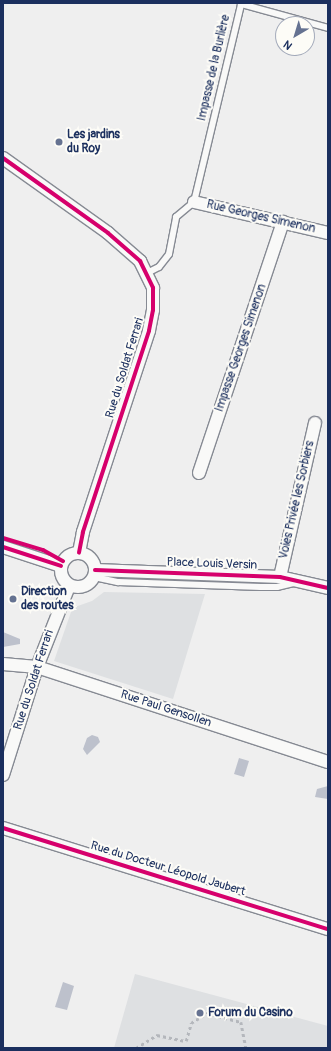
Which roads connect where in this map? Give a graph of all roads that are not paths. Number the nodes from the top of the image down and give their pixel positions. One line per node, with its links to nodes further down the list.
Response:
1 (328, 28): 3 (lane, Impasse de la Burlière)
2 (3, 158): 6 (street, Rue du Soldat Ferrari)
3 (194, 202): 4 (street, Rue Georges Simenon); 6 (lane)
4 (283, 222): 5 (street, Rue Georges Simenon); 8 (street, Impasse Georges Simenon)
5 (328, 233)
6 (147, 273): 10 (street, Rue du Soldat Ferrari)
7 (314, 424): 13 (street, Voies Privée les Sorbiers)
8 (199, 473)
9 (3, 547): 11 (street)
10 (79, 553): 11 (street); 12 (street)
11 (61, 566): 15 (street)
12 (94, 574): 13 (street, Place Louis Versin); 14 (lane); 15 (street)
13 (280, 576): 14 (street, Place Louis Versin)
14 (304, 581): 16 (street, Place Louis Versin)
15 (69, 586): 18 (street, Rue du Soldat Ferrari)
16 (328, 588)
17 (3, 664): 18 (street, Rue Paul Gensollen)
18 (37, 667): 19 (street, Rue Paul Gensollen); 20 (street, Rue du Soldat Ferrari)
19 (328, 762)
20 (3, 775)
21 (3, 828): 22 (street, Rue du Docteur Léopold Jaubert)
22 (328, 929)

